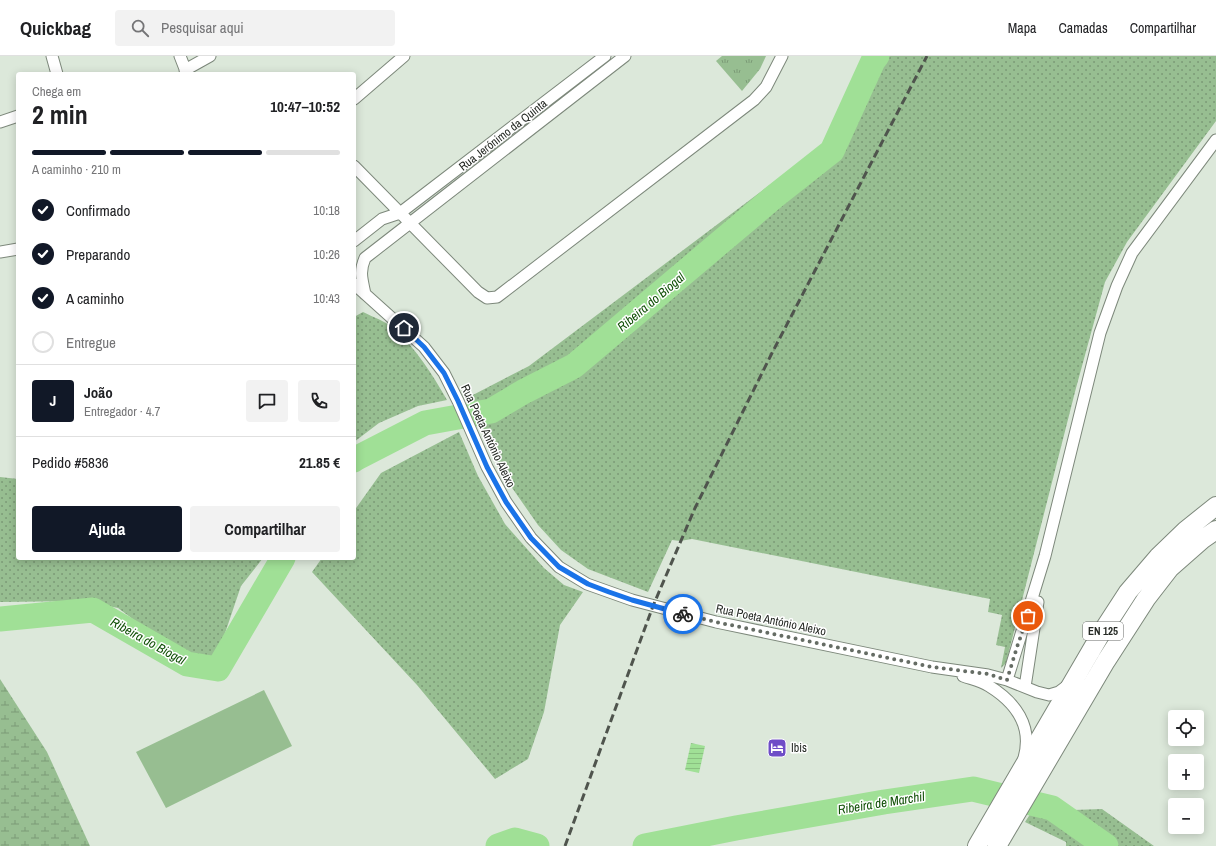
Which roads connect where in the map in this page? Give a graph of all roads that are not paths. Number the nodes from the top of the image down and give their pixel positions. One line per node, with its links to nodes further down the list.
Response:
1 (52, 56): 8 (street)
2 (180, 56): 9 (street)
3 (210, 56): 9 (street)
4 (404, 56): 10 (street)
5 (605, 56): 16 (street, Rua Jerónimo da Quinta)
6 (625, 56): 18 (street, Rua Jerónimo da Quinta)
7 (782, 56): 20 (street)
8 (57, 72)
9 (186, 72)
10 (356, 97)
11 (16, 117): 12 (street)
12 (0, 122)
13 (1216, 140): 30 (street)
14 (356, 168): 15 (street)
15 (378, 190): 16 (street); 17 (street)
16 (400, 213): 17 (street, Rua Jerónimo da Quinta); 18 (street); 19 (street)
17 (379, 222): 21 (street, Rua Jerónimo da Quinta)
18 (410, 223): 19 (street, Rua Jerónimo da Quinta); 20 (street)
19 (396, 234): 20 (street); 24 (street, Rua Jerónimo da Quinta)
20 (421, 235)
21 (356, 239)
22 (16, 249): 23 (street)
23 (0, 252)
24 (365, 258): 25 (street, Rua Jerónimo da Quinta); 27 (street)
25 (356, 262)
26 (356, 286): 27 (street, Rua Poeta António Aleixo)
27 (365, 294): 31 (street, Rua Poeta António Aleixo)
28 (1216, 506): 33 (main road, EN 125)
29 (1216, 530): 35 (main road)
30 (1045, 556): 32 (street); 34 (street)
31 (932, 667): 32 (street, Rua Poeta António Aleixo); 35 (street, Rua Poeta António Aleixo)
32 (1007, 680): 34 (street, Rua Poeta António Aleixo)
33 (1073, 682): 34 (street, Rua Poeta António Aleixo); 35 (main road, EN 125)
34 (1025, 686)
35 (1026, 780): 36 (main road)
36 (1002, 820): 37 (main road); 38 (main road)
37 (977, 846)
38 (997, 846)

